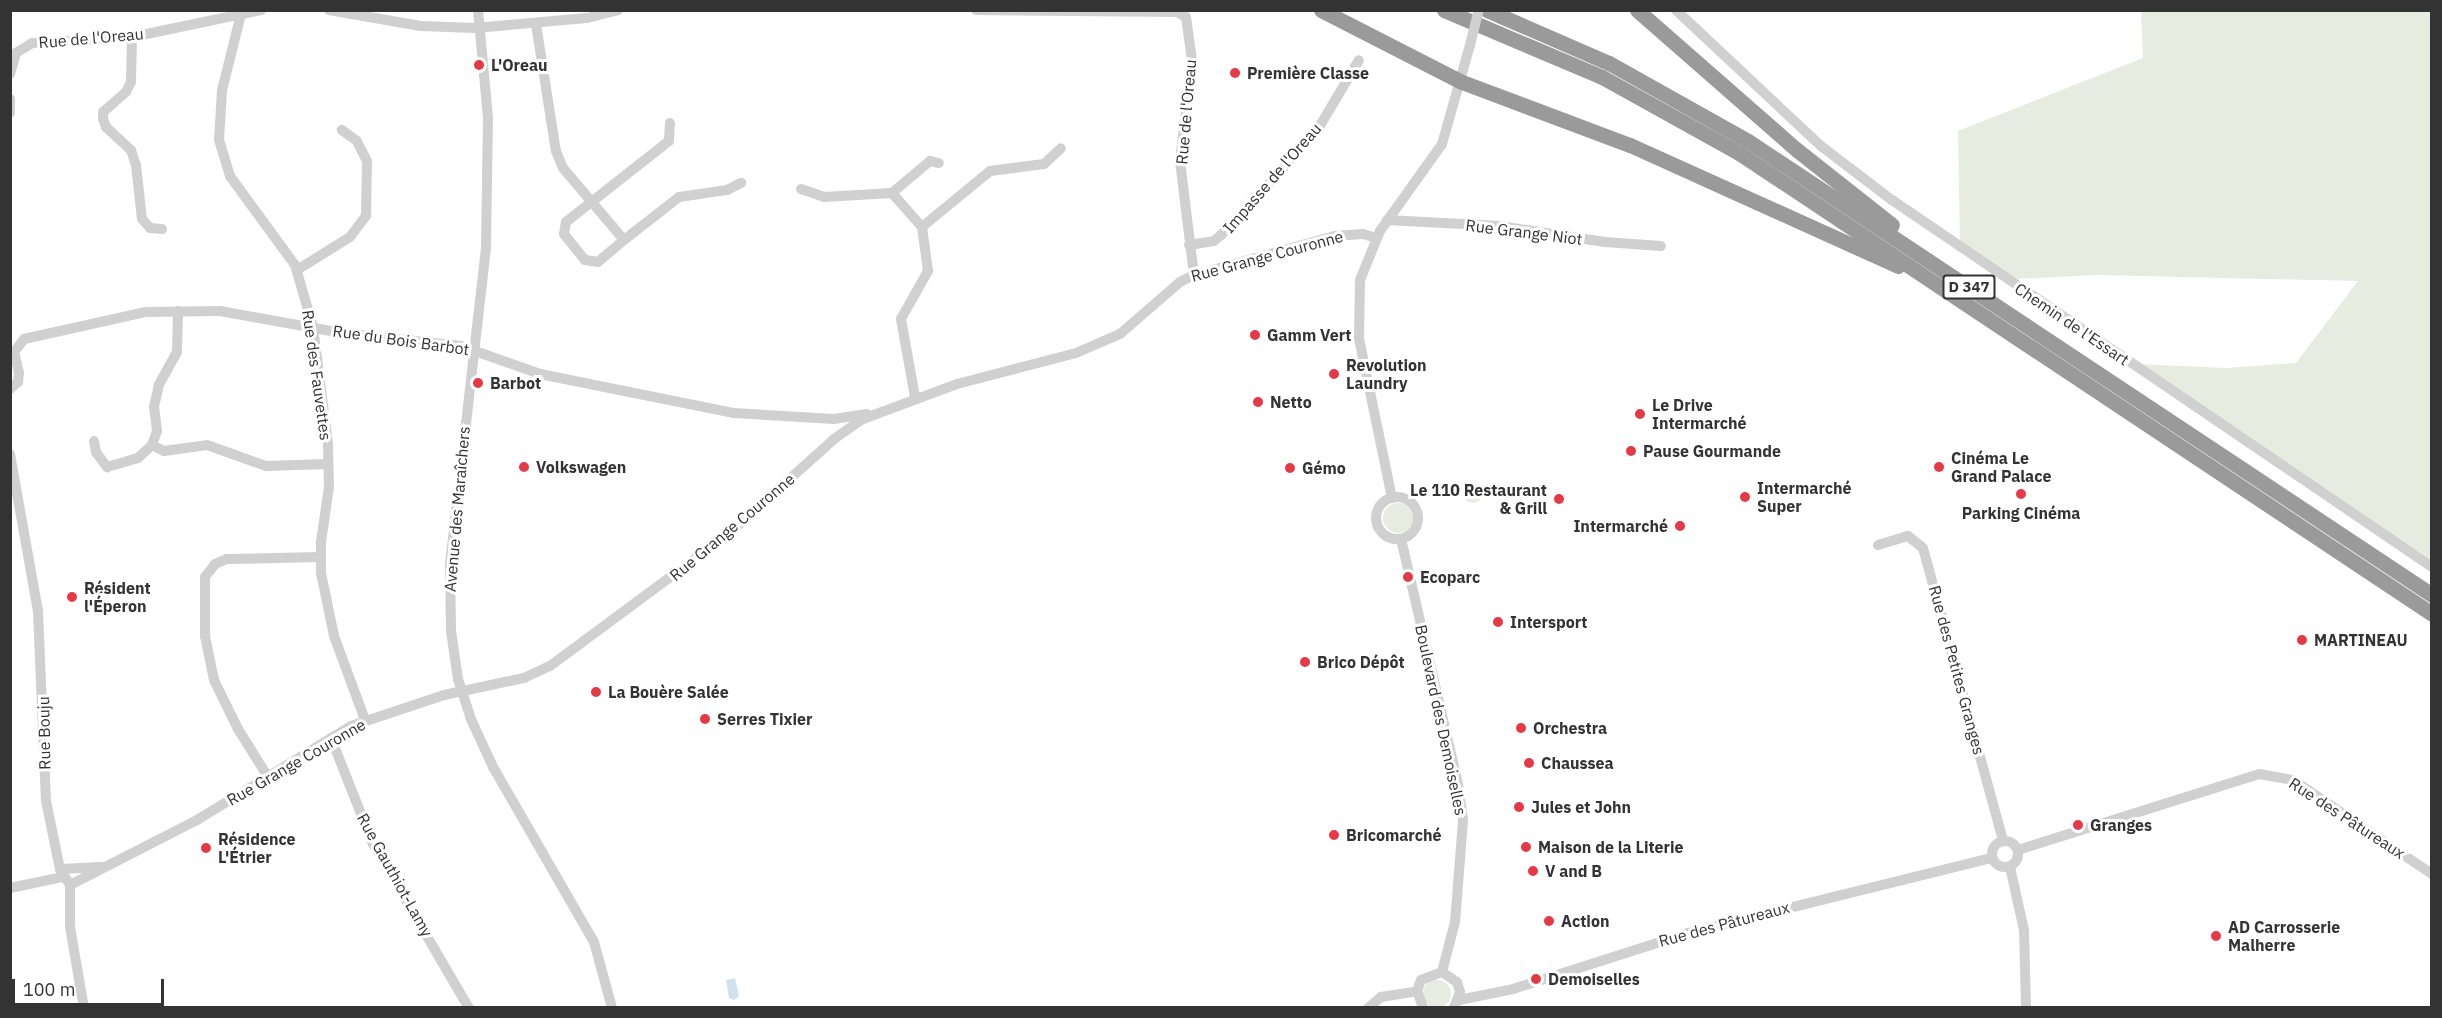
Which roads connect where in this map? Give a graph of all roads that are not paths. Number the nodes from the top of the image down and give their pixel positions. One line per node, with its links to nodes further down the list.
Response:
1 (261, 10): 12 (street, Rue de l'Oreau)
2 (329, 10): 14 (street)
3 (478, 10): 14 (street, Avenue des Maraîchers)
4 (618, 10): 13 (street)
5 (976, 10): 34 (street, Rue de l'Oreau)
6 (1321, 10): 18 (highway)
7 (1444, 10): 39 (highway, D 347)
8 (1479, 10): 18 (street, bridge)
9 (1487, 10): 37 (highway, D 347)
10 (1637, 10): 37 (highway)
11 (1676, 10): 56 (street, Chemin de l'Essart)
12 (241, 14): 15 (street, Rue de l'Oreau); 36 (street, Rue des Fauvettes)
13 (536, 24): 14 (street); 28 (street)
14 (480, 28): 42 (street, Avenue des Maraîchers)
15 (132, 37): 17 (street, Rue de l'Oreau); 31 (street)
16 (1359, 60): 34 (street, Impasse de l'Oreau)
17 (10, 74)
18 (1462, 82): 29 (street); 39 (highway)
19 (10, 99): 20 (street)
20 (10, 113)
21 (670, 123): 28 (street)
22 (342, 130): 36 (street)
23 (1061, 148): 30 (street)
24 (939, 163): 27 (street)
25 (741, 183): 33 (street)
26 (801, 189): 27 (street)
27 (892, 193): 30 (street)
28 (591, 201): 33 (street); 33 (street)
29 (1387, 220): 32 (street); 35 (street, Rue Grange Niot)
30 (922, 227): 44 (street)
31 (162, 229)
32 (1376, 238): 38 (street, Rue Grange Couronne); 52 (street)
33 (624, 240)
34 (1189, 245): 38 (street, Rue de l'Oreau)
35 (1661, 246)
36 (297, 270): 41 (street, Rue des Fauvettes)
37 (1949, 274): 57 (highway, D 347)
38 (1194, 275): 44 (street, Rue Grange Couronne)
39 (1934, 282): 58 (highway, D 347)
40 (178, 311): 41 (street, Rue du Bois Barbot); 43 (street, Rue du Bois Barbot); 49 (street)
41 (313, 327): 42 (street, Rue du Bois Barbot); 51 (street, Rue des Fauvettes)
42 (476, 350): 46 (street, Rue du Bois Barbot); 59 (street, Avenue des Maraîchers)
43 (10, 389)
44 (915, 397): 45 (street, Rue Grange Couronne)
45 (879, 412): 46 (street, Rue du Bois Barbot); 47 (street, Rue Grange Couronne)
46 (834, 419): 47 (street)
47 (845, 430): 59 (street, Rue Grange Couronne)
48 (94, 441): 49 (street)
49 (152, 445): 51 (street)
50 (10, 454): 69 (street, Rue Bouju)
51 (328, 464): 55 (street, Rue des Fauvettes)
52 (1392, 498): 53 (street); 53 (street)
53 (1401, 539): 71 (street, Boulevard des Demoiselles)
54 (1878, 545): 63 (street, Rue des Petites Granges)
55 (320, 557): 60 (street, Rue des Fauvettes); 62 (street)
56 (2432, 567)
57 (2432, 595)
58 (2432, 614)
59 (461, 691): 60 (street, Rue Grange Couronne); 76 (street, Avenue des Maraîchers)
60 (365, 720): 61 (street, Rue Grange Couronne)
61 (331, 738): 62 (street, Rue Grange Couronne); 75 (street, Rue Gauthiot-Lamy)
62 (268, 777): 66 (street, Rue Grange Couronne)
63 (2003, 841): 64 (street); 65 (street)
64 (2018, 850): 67 (street); 68 (street, Rue des Pâtureaux)
65 (1992, 858): 67 (street); 73 (street, Rue des Pâtureaux)
66 (102, 867): 69 (street, Rue Grange Couronne); 69 (street, Rue Grange Couronne)
67 (2010, 867): 79 (street)
68 (2432, 874)
69 (64, 877): 70 (street); 74 (street, Rue Bouju)
70 (10, 888)
71 (1442, 972): 72 (street); 73 (street)
72 (1417, 991): 77 (street); 78 (street)
73 (1456, 1004)
74 (84, 1008)
75 (469, 1008)
76 (612, 1008)
77 (1368, 1008)
78 (1423, 1008)
79 (2026, 1008)

